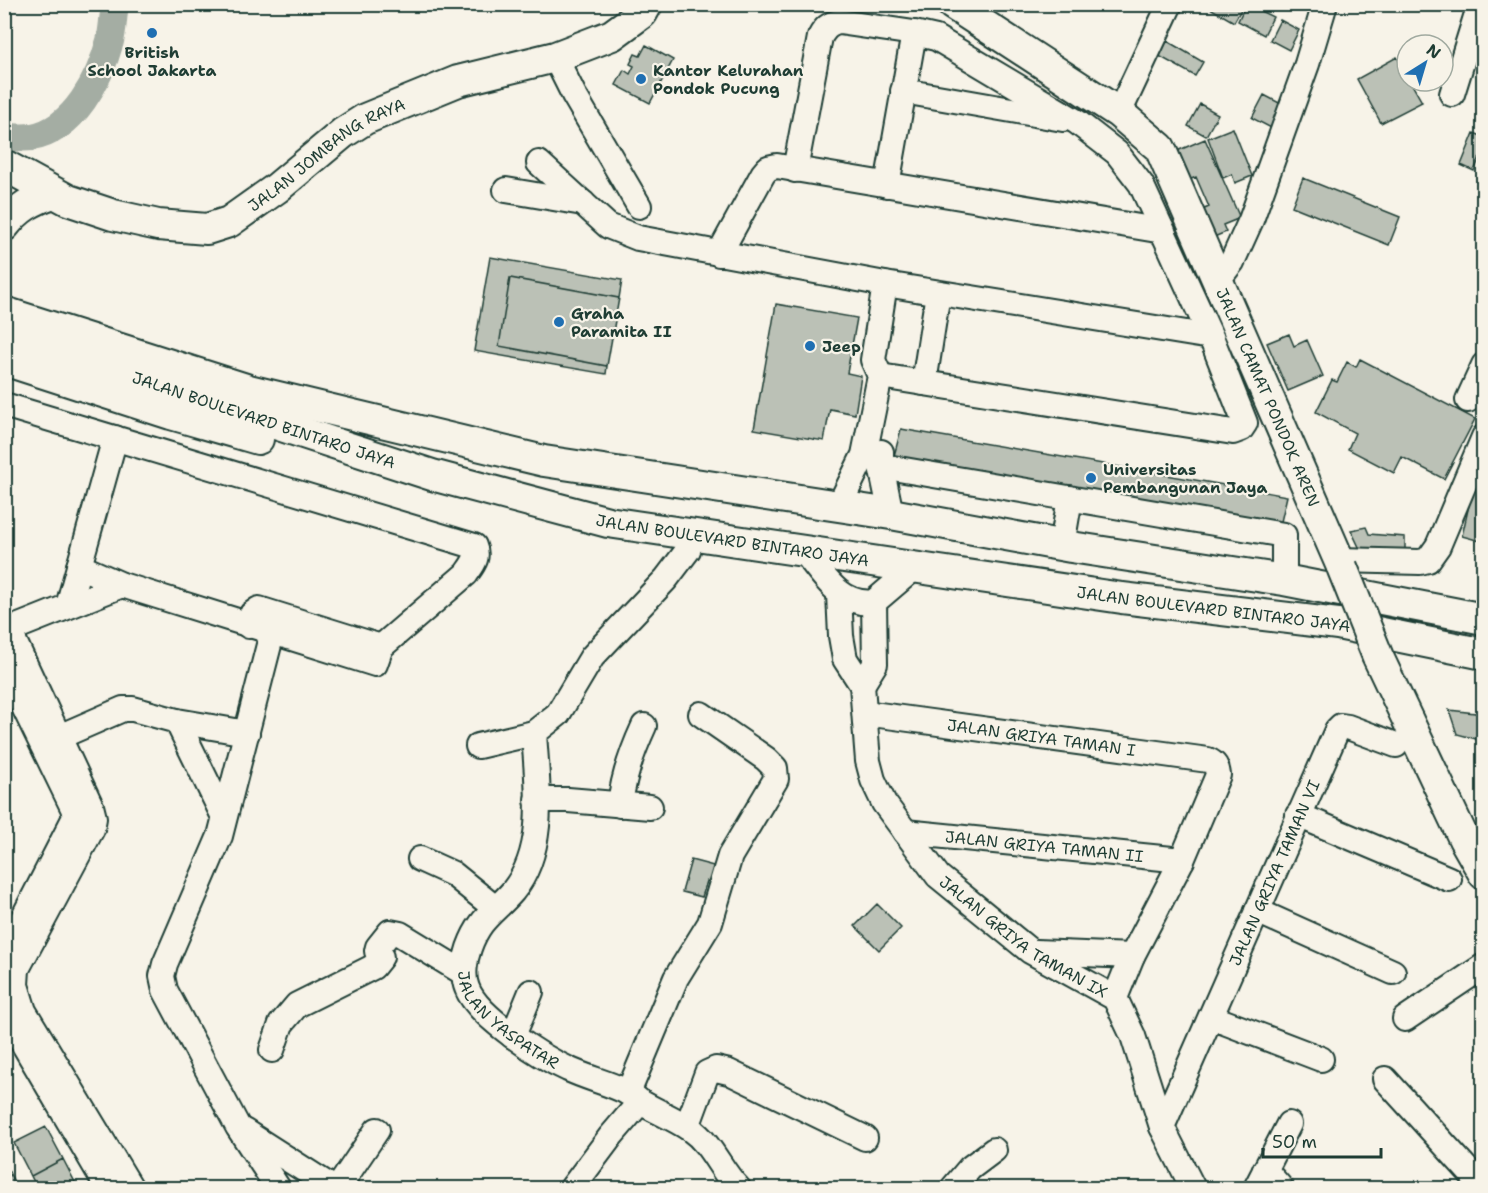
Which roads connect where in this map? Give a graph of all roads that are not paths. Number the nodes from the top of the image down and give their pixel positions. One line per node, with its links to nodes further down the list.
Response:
1 (952, 4): 10 (main road, JALAN CAMAT PONDOK AREN)
2 (1170, 4): 10 (street)
3 (1480, 4): 9 (street)
4 (641, 7): 7 (main road, JALAN JOMBANG RAYA)
5 (1318, 7): 23 (street)
6 (914, 33): 8 (street); 11 (street); 14 (street)
7 (555, 57): 17 (main road, JALAN JOMBANG RAYA); 19 (street)
8 (903, 92): 11 (street); 15 (street)
9 (1452, 94)
10 (1119, 113): 23 (main road, JALAN CAMAT PONDOK AREN)
11 (1077, 122): 21 (street)
12 (539, 163): 18 (street)
13 (4, 165): 17 (main road, JALAN JOMBANG RAYA)
14 (795, 170): 15 (street); 22 (street)
15 (887, 185): 21 (street)
16 (506, 190): 18 (street)
17 (53, 193): 20 (main road)
18 (583, 203): 22 (street)
19 (639, 206)
20 (4, 226)
21 (1163, 231): 28 (street)
22 (719, 254): 24 (street)
23 (1216, 276): 48 (main road, JALAN CAMAT PONDOK AREN)
24 (885, 284): 25 (street); 31 (street)
25 (938, 293): 28 (street); 32 (street)
26 (4, 312): 34 (main road, JALAN BOULEVARD BINTARO JAYA)
27 (4, 333): 34 (main road, JALAN BOULEVARD BINTARO JAYA)
28 (1211, 337): 32 (street)
29 (4, 360): 40 (main road)
30 (1484, 365): 33 (street)
31 (888, 378): 32 (street); 39 (street)
32 (924, 383)
33 (1468, 400)
34 (245, 402): 38 (main road, JALAN BOULEVARD BINTARO JAYA); 40 (main road, JALAN BOULEVARD BINTARO JAYA)
35 (4, 405): 37 (street)
36 (1484, 437): 48 (street)
37 (115, 438): 49 (street); 60 (street)
38 (532, 458): 42 (main road); 43 (main road, JALAN BOULEVARD BINTARO JAYA)
39 (875, 459): 41 (street); 43 (street); 44 (street)
40 (423, 472): 42 (main road, JALAN BOULEVARD BINTARO JAYA)
41 (1074, 499): 46 (street); 51 (street)
42 (525, 501): 45 (main road, JALAN BOULEVARD BINTARO JAYA)
43 (839, 506): 44 (main road, JALAN BOULEVARD BINTARO JAYA)
44 (891, 514): 46 (main road, JALAN BOULEVARD BINTARO JAYA)
45 (693, 536): 47 (main road, JALAN BOULEVARD BINTARO JAYA); 69 (street)
46 (1067, 546): 51 (main road, JALAN BOULEVARD BINTARO JAYA)
47 (803, 550): 50 (main road, JALAN BOULEVARD BINTARO JAYA); 53 (street)
48 (1341, 563): 81 (main road, JALAN CAMAT PONDOK AREN, bridge)
49 (79, 566): 52 (street); 55 (street)
50 (915, 567): 54 (street); 61 (main road, JALAN BOULEVARD BINTARO JAYA)
51 (1284, 580): 56 (main road, JALAN BOULEVARD BINTARO JAYA)
52 (122, 585): 55 (street); 57 (street)
53 (839, 594): 54 (street); 63 (street, JALAN GRIYA TAMAN IX)
54 (874, 602): 63 (street)
55 (68, 606): 58 (street)
56 (1484, 619)
57 (249, 626): 59 (street); 60 (street)
58 (6, 630): 70 (street)
59 (272, 633): 60 (street); 68 (street)
60 (381, 647)
61 (1484, 654)
62 (4, 666): 70 (street)
63 (862, 685): 64 (street, JALAN GRIYA TAMAN IX)
64 (865, 712): 78 (street, JALAN GRIYA TAMAN IX); 80 (street, JALAN GRIYA TAMAN I)
65 (701, 714): 100 (street)
66 (177, 721): 68 (street); 70 (street); 77 (street)
67 (644, 726): 74 (street)
68 (247, 733): 77 (street)
69 (534, 733): 72 (street); 73 (street, JALAN YASPATAR)
70 (50, 740): 86 (street); 93 (street)
71 (1396, 745): 76 (street, JALAN GRIYA TAMAN VI)
72 (478, 746)
73 (537, 800): 74 (street); 83 (street, JALAN YASPATAR)
74 (620, 805): 75 (street)
75 (650, 807)
76 (1298, 815): 82 (street); 84 (street, JALAN GRIYA TAMAN VI)
77 (224, 817): 102 (street)
78 (906, 832): 80 (street, JALAN GRIYA TAMAN II); 85 (street, JALAN GRIYA TAMAN IX)
79 (420, 859): 83 (street)
80 (1182, 860): 87 (street)
81 (1484, 874)
82 (1449, 879)
83 (495, 908): 90 (street, JALAN YASPATAR)
84 (1257, 911): 89 (street); 94 (street, JALAN GRIYA TAMAN VI)
85 (1030, 951): 87 (street); 92 (street, JALAN GRIYA TAMAN IX)
86 (4, 955)
87 (1132, 956): 92 (street)
88 (1484, 966): 95 (street)
89 (1393, 972)
90 (464, 973): 96 (street, JALAN YASPATAR); 97 (street)
91 (531, 992): 96 (street)
92 (1115, 998): 104 (street, JALAN GRIYA TAMAN IX)
93 (11, 1009): 110 (street); 111 (street)
94 (1210, 1017): 98 (street); 104 (street, JALAN GRIYA TAMAN VI)
95 (1405, 1020)
96 (513, 1036): 100 (street, JALAN YASPATAR)
97 (272, 1050)
98 (1321, 1059)
99 (1385, 1079): 119 (street)
100 (634, 1097): 103 (street, JALAN YASPATAR); 115 (street)
101 (1289, 1124): 108 (street)
102 (238, 1127): 112 (street); 113 (street)
103 (687, 1127): 106 (street); 109 (street, JALAN YASPATAR)
104 (1162, 1127): 117 (street, JALAN GRIYA TAMAN IX)
105 (377, 1130): 114 (street)
106 (865, 1138)
107 (994, 1150): 116 (street)
108 (1260, 1179): 118 (street)
109 (731, 1186)
110 (108, 1188)
111 (131, 1188)
112 (278, 1188)
113 (333, 1188)
114 (338, 1188)
115 (572, 1188)
116 (953, 1188)
117 (1193, 1188)
118 (1281, 1188)
119 (1484, 1188)

